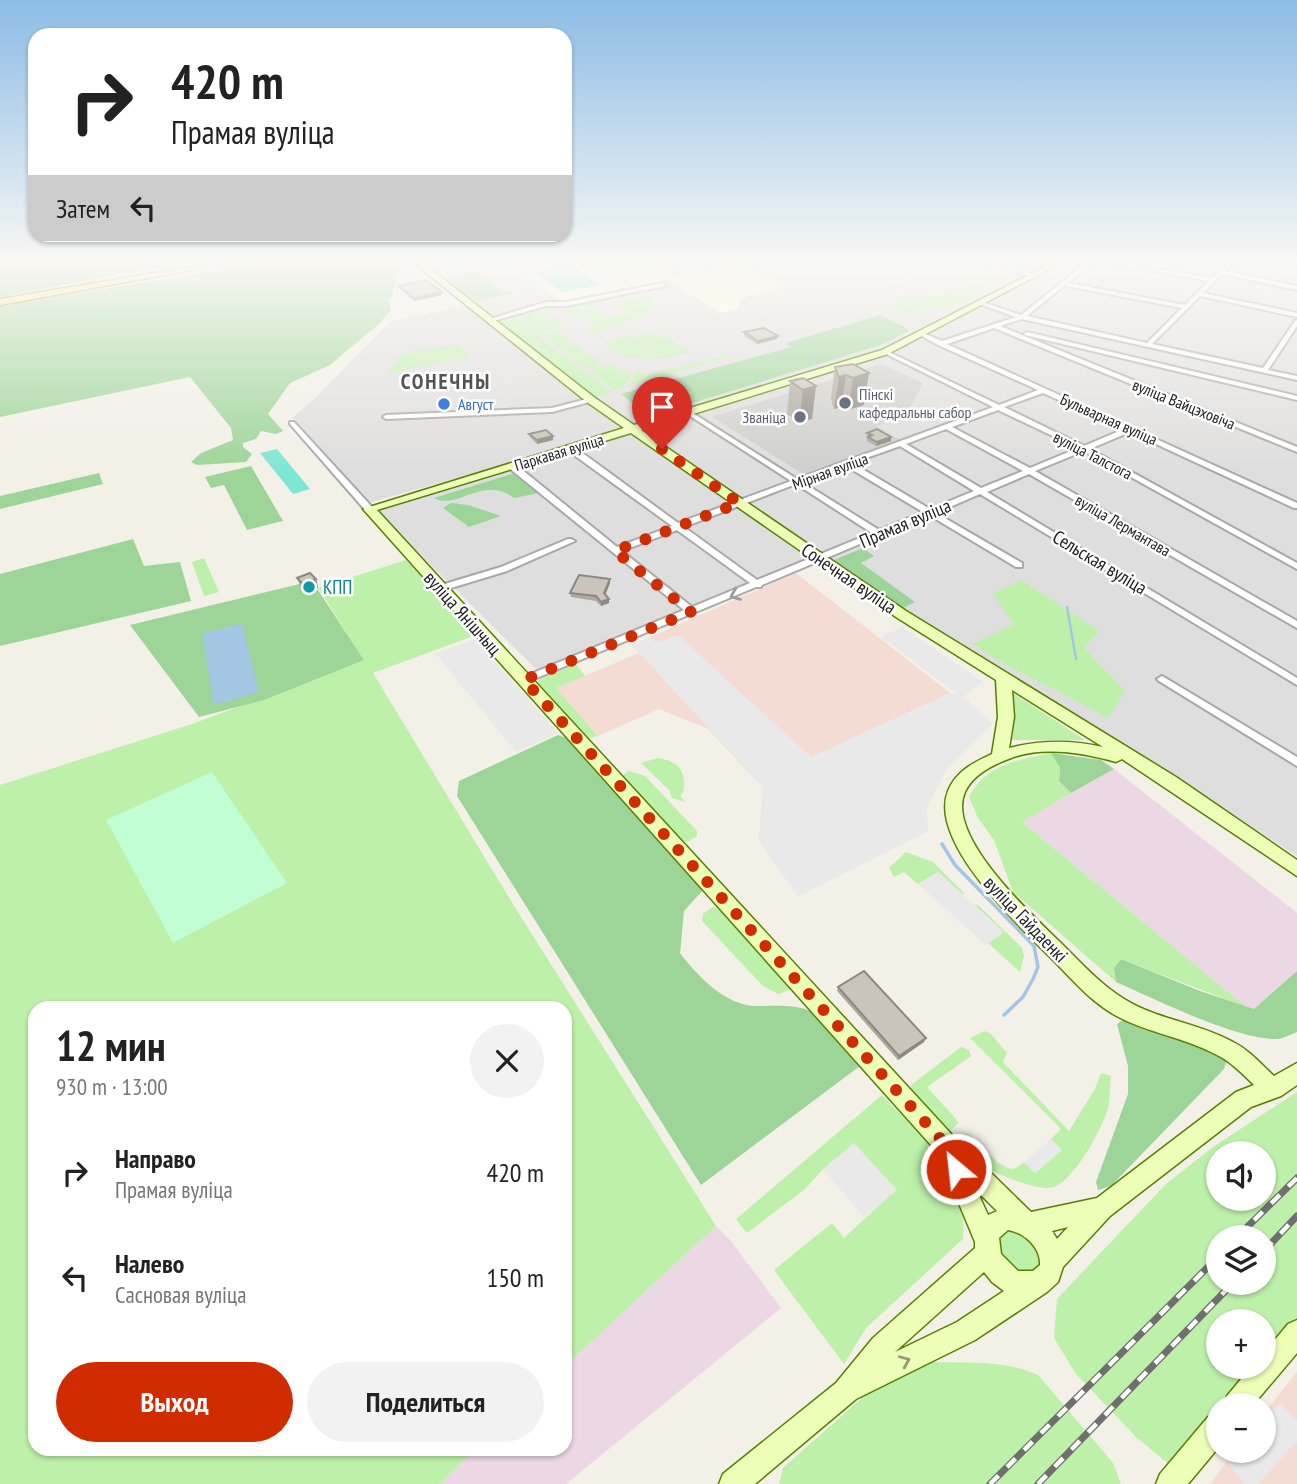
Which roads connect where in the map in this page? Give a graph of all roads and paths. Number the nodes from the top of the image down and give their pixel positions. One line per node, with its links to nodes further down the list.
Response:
1 (505, 332): 19 (street, Сонечная вуліца)
2 (924, 332): 9 (street, Паркавая вуліца)
3 (975, 332): 12 (street)
4 (1009, 332): 30 (street, вуліца Вайцэховіча)
5 (1020, 332): 18 (street)
6 (1088, 332): 13 (street)
7 (1161, 332): 13 (street)
8 (1290, 332): 10 (street)
9 (921, 334): 12 (street, Бульварная вуліца); 14 (street, Паркавая вуліца)
10 (1288, 335): 11 (street); 15 (street)
11 (1297, 337)
12 (940, 344): 17 (street, Бульварная вуліца)
13 (1147, 346): 15 (street)
14 (885, 352): 20 (street, вуліца Талстога); 21 (street, Паркавая вуліца)
15 (1264, 371): 16 (street)
16 (1297, 378)
17 (1044, 390): 20 (street, Мірная вуліца); 26 (street, Бульварная вуліца)
18 (1297, 398)
19 (591, 400): 22 (street); 25 (street, Сонечная вуліца)
20 (997, 408): 24 (street, Мірная вуліца); 29 (street, вуліца Талстога)
21 (689, 413): 25 (street, Паркавая вуліца); 34 (street)
22 (386, 417)
23 (292, 423): 38 (street, вуліца Янішчыц)
24 (948, 427): 27 (street, Мірная вуліца); 33 (street, вуліца Лермантава)
25 (634, 429): 28 (street, Паркавая вуліца); 36 (street, Сонечная вуліца)
26 (1131, 429): 29 (street, Прамая вуліца); 37 (street, Бульварная вуліца)
27 (902, 444): 31 (street, Мірная вуліца); 35 (street, Сельская вуліца)
28 (570, 448): 32 (street, Паркавая вуліца); 40 (street)
29 (1083, 448): 33 (street, Прамая вуліца); 46 (street, вуліца Талстога)
30 (1297, 450)
31 (848, 464): 34 (street, Мірная вуліца); 39 (street)
32 (512, 466): 38 (street, Паркавая вуліца); 43 (street)
33 (1029, 471): 35 (street, Прамая вуліца); 50 (street, вуліца Лермантава)
34 (797, 484): 36 (street, Мірная вуліца); 41 (street)
35 (982, 491): 39 (street, Прамая вуліца); 54 (street, Сельская вуліца)
36 (739, 503): 40 (street, Мірная вуліца); 44 (street, Сонечная вуліца)
37 (1297, 506)
38 (369, 509): 48 (street, вуліца Янішчыц)
39 (931, 512): 41 (street, Прамая вуліца); 45 (street)
40 (677, 526): 43 (street, Мірная вуліца); 47 (street)
41 (879, 534): 44 (street, Прамая вуліца)
42 (571, 541): 48 (street)
43 (615, 551): 49 (street)
44 (820, 559): 47 (street, Прамая вуліца); 51 (street, Сонечная вуліца)
45 (1019, 565)
46 (1297, 566)
47 (758, 585): 49 (street, Прамая вуліца, one-way to 49)
48 (442, 588): 53 (street, вуліца Янішчыц)
49 (691, 612): 53 (street, Прамая вуліца)
50 (1297, 625)
51 (1003, 678): 55 (street); 56 (street, Сонечная вуліца)
52 (1162, 679): 57 (street)
53 (524, 680): 61 (street, вуліца Янішчыц)
54 (1297, 682)
55 (999, 756): 56 (street, вуліца Гайдаенкі); 60 (street, вуліца Гайдаенкі)
56 (1135, 761): 58 (street, Сонечная вуліца)
57 (1297, 762)
58 (1297, 869)
59 (1297, 1073): 60 (street)
60 (1273, 1089): 62 (street)
61 (946, 1145): 63 (street, вуліца Янішчыц); 64 (street)
62 (1102, 1208): 63 (street); 65 (street)
63 (1027, 1222): 64 (street); 65 (street, вуліца Янішчыц)
64 (987, 1246): 65 (street); 67 (street)
65 (1045, 1273): 67 (street, one-way to 65)
66 (1297, 1333): 68 (street)
67 (845, 1392): 70 (street)
68 (1246, 1393)
69 (1206, 1441): 71 (street)
70 (733, 1484)
71 (1170, 1484)

